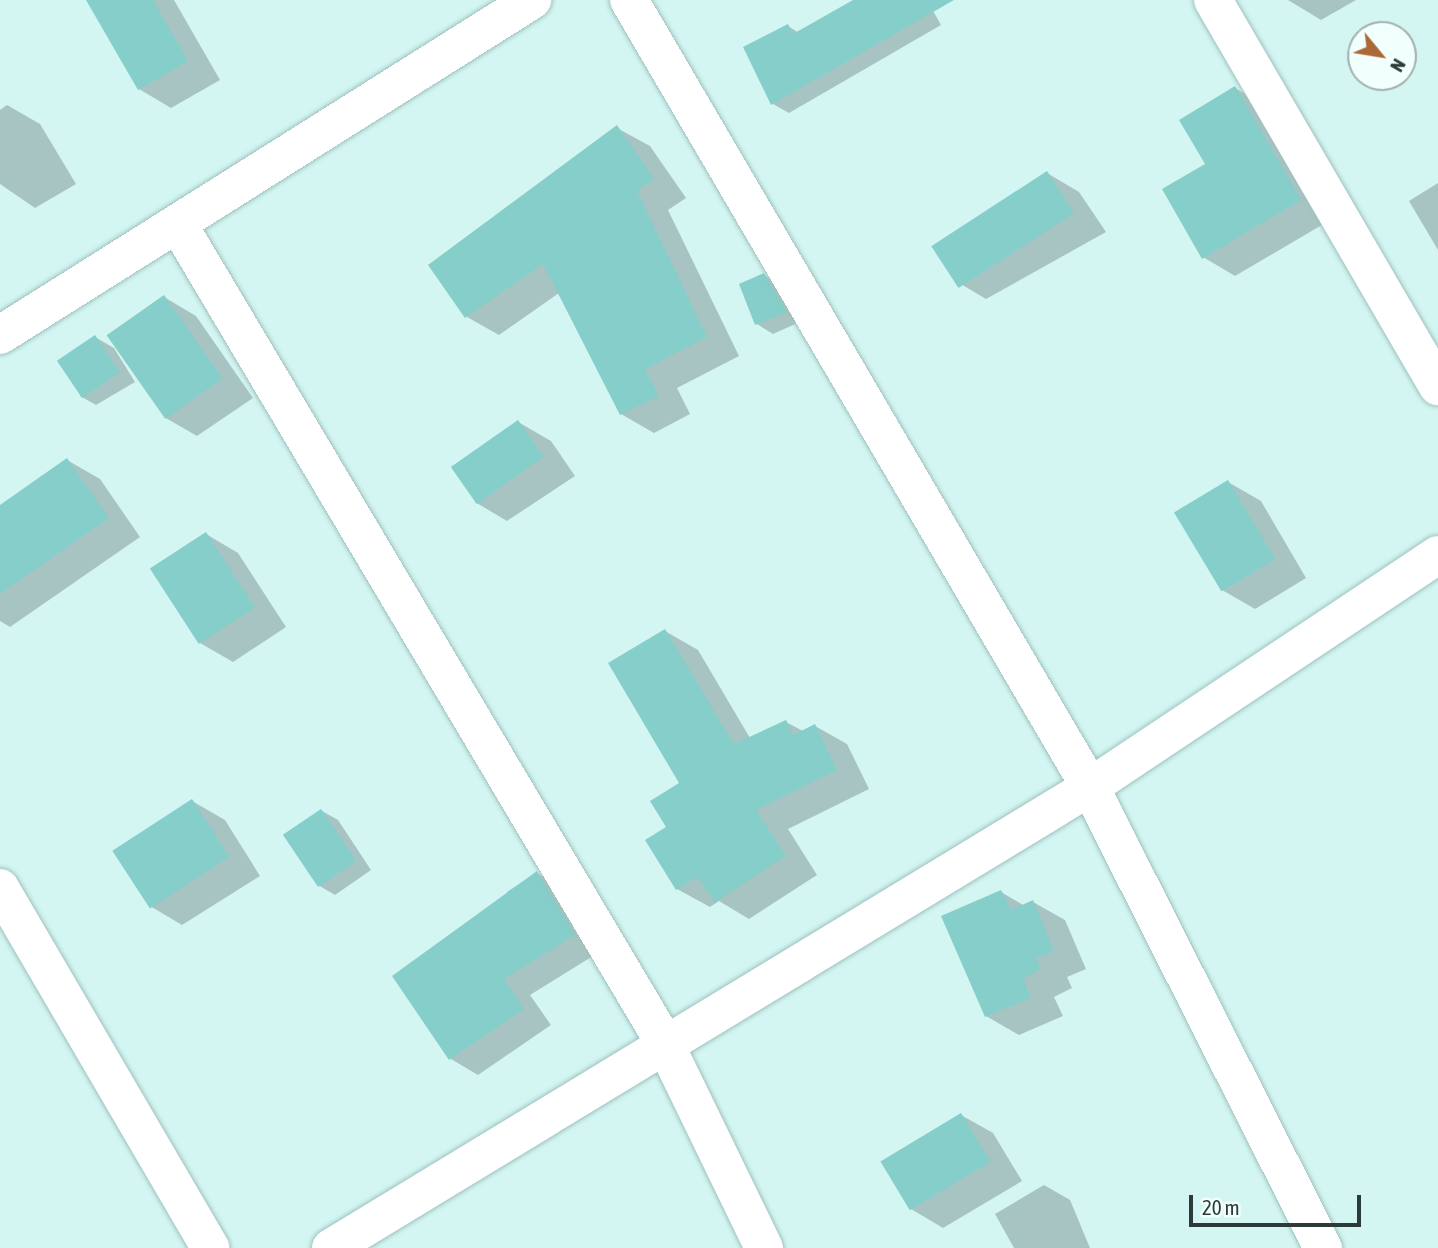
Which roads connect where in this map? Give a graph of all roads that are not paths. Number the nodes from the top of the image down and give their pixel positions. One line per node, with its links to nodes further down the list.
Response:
1 (532, 0): 4 (street)
2 (629, 0): 8 (street)
3 (1213, 0): 6 (street)
4 (179, 226): 5 (street); 10 (street)
5 (0, 335)
6 (1438, 386)
7 (1438, 555): 8 (street)
8 (1090, 787): 10 (street); 14 (street)
9 (0, 888): 11 (street)
10 (664, 1042): 12 (street); 13 (street)
11 (210, 1248)
12 (331, 1248)
13 (764, 1248)
14 (1323, 1248)

